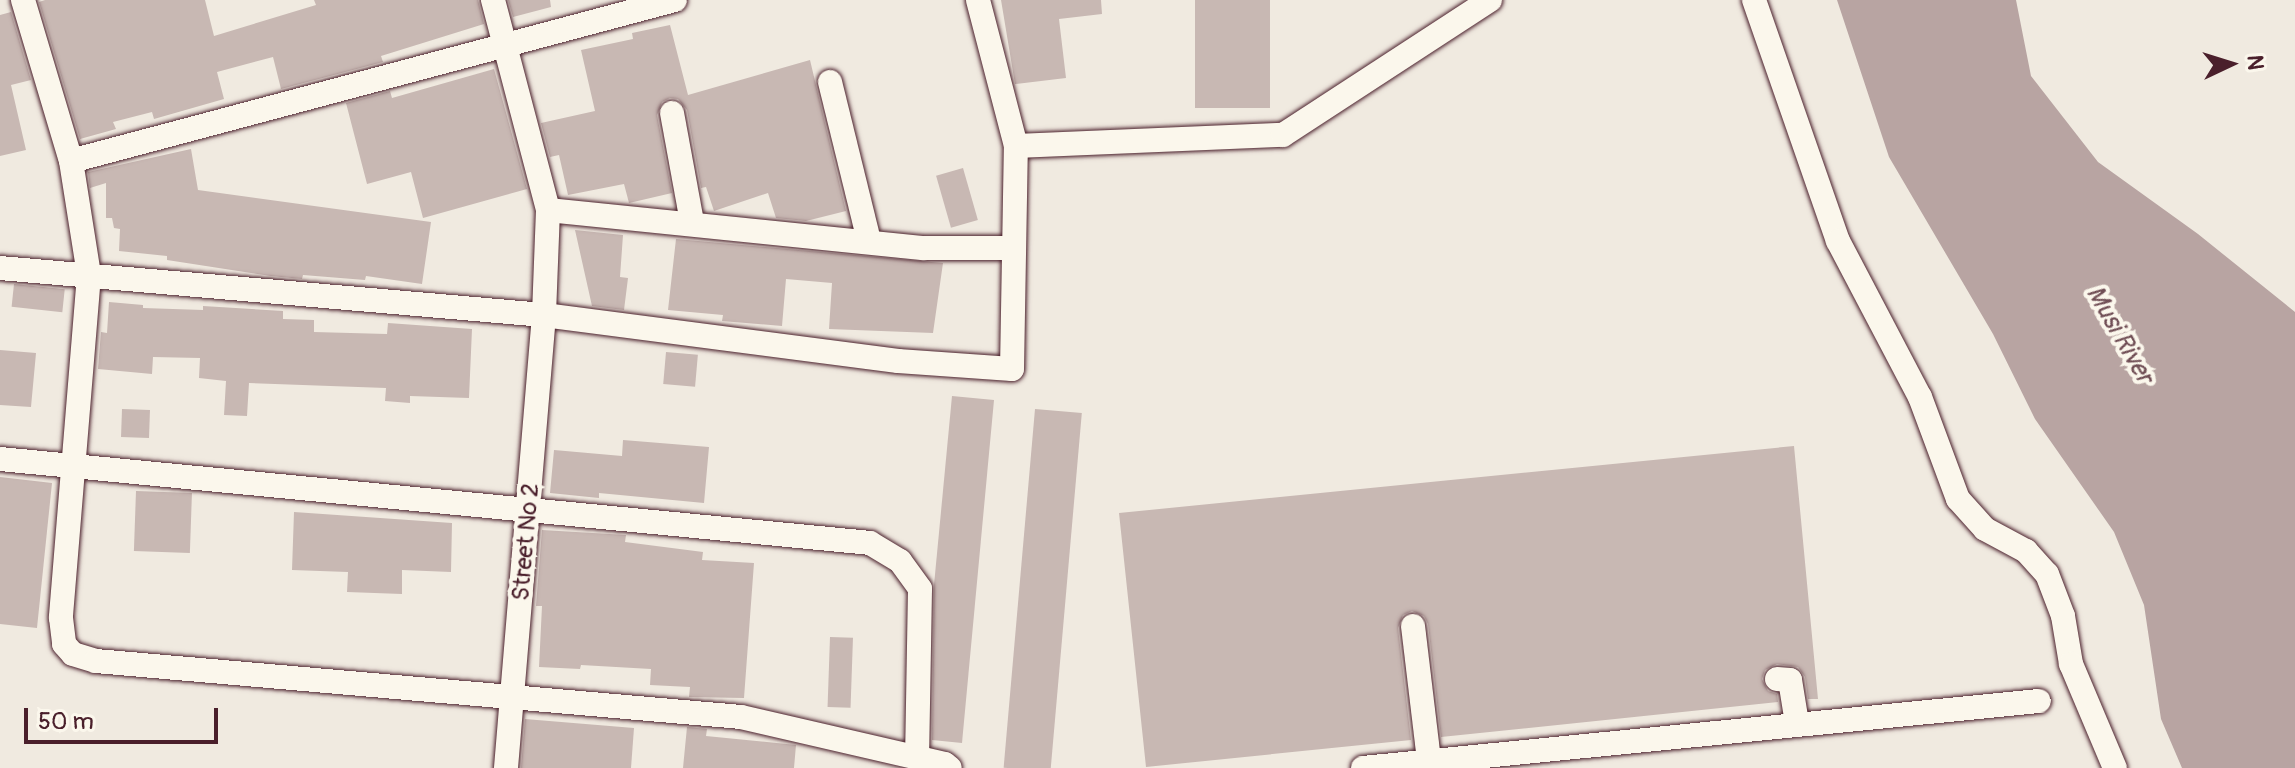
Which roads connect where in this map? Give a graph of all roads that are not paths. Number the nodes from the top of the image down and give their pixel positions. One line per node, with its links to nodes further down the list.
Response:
1 (23, 0): 11 (street)
2 (493, 0): 7 (street, Street No 2)
3 (675, 0): 7 (street)
4 (978, 0): 10 (street)
5 (1490, 0): 10 (street)
6 (1754, 0): 33 (street)
7 (504, 43): 11 (street); 12 (street, Street No 2)
8 (830, 82): 14 (street)
9 (672, 113): 13 (street)
10 (1016, 146): 15 (street)
11 (71, 161): 17 (street)
12 (548, 210): 13 (street); 18 (street, Street No 2)
13 (692, 222): 14 (street)
14 (869, 241): 15 (street)
15 (1014, 248): 18 (street)
16 (0, 268): 17 (street)
17 (89, 275): 18 (street); 20 (street)
18 (544, 315): 21 (street, Street No 2)
19 (0, 459): 20 (street)
20 (74, 468): 21 (street); 24 (street)
21 (529, 512): 24 (street, Street No 2); 28 (street)
22 (1413, 626): 29 (street)
23 (1777, 679): 26 (street)
24 (513, 698): 28 (street); 30 (street, Street No 2)
25 (2039, 701): 26 (street)
26 (1797, 723): 27 (street)
27 (1588, 756): 29 (street)
28 (917, 757): 31 (street)
29 (1429, 761): 32 (street)
30 (506, 768)
31 (950, 768)
32 (1363, 768)
33 (2115, 768)

